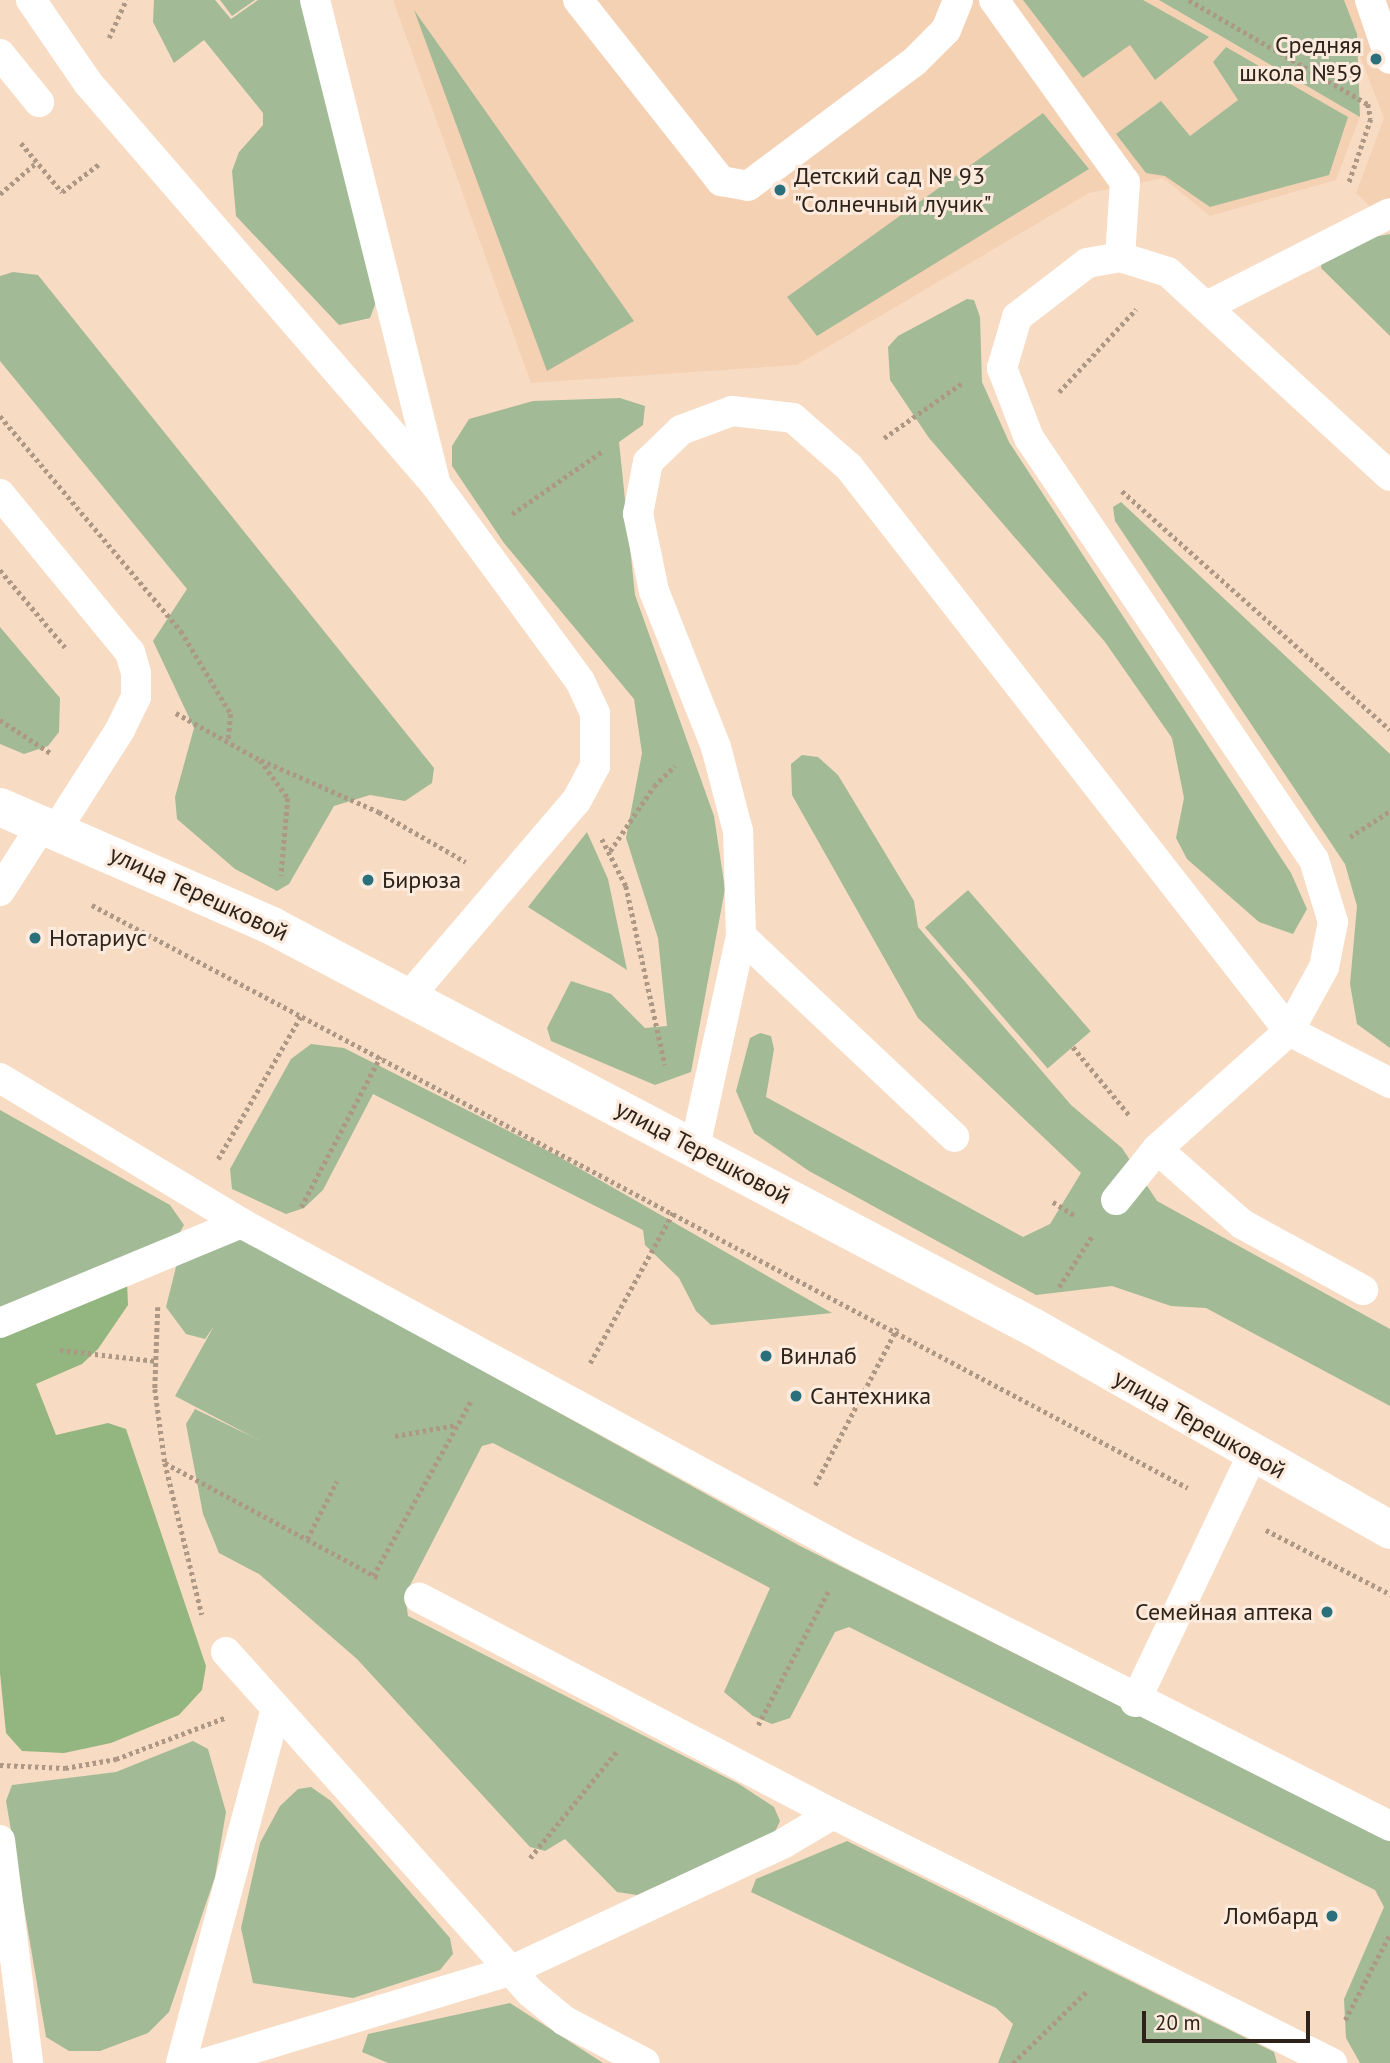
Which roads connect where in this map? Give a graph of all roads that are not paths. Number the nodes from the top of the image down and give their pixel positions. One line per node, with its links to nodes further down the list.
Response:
1 (31, 0): 14 (lane)
2 (315, 0): 14 (lane)
3 (578, 0): 4 (lane)
4 (958, 0)
5 (994, 0): 11 (lane)
6 (1370, 0): 8 (lane)
7 (0, 54): 9 (lane)
8 (1390, 59)
9 (39, 102)
10 (1390, 213): 12 (lane)
11 (1119, 257): 12 (lane); 21 (lane)
12 (1208, 306): 13 (lane)
13 (1390, 476)
14 (436, 485): 20 (lane)
15 (0, 494): 17 (lane)
16 (0, 807): 17 (main road, улица Терешковой)
17 (51, 825): 18 (lane); 20 (main road, улица Терешковой)
18 (0, 891)
19 (741, 936): 21 (lane); 24 (lane); 25 (lane)
20 (407, 999): 24 (main road, улица Терешковой)
21 (1289, 1031): 23 (lane); 26 (lane)
22 (0, 1078): 28 (lane)
23 (1390, 1083)
24 (698, 1135): 31 (main road, улица Терешковой)
25 (954, 1137)
26 (1157, 1149): 27 (lane); 29 (lane)
27 (1116, 1200)
28 (241, 1223): 30 (lane); 35 (lane)
29 (1363, 1290)
30 (0, 1323)
31 (1252, 1455): 32 (main road, улица Терешковой); 35 (lane)
32 (1390, 1530)
33 (419, 1598): 37 (lane)
34 (226, 1652): 36 (lane)
35 (1135, 1702): 38 (lane)
36 (276, 1709): 40 (lane); 43 (lane)
37 (833, 1814): 40 (lane); 41 (lane)
38 (1390, 1826)
39 (0, 1840): 42 (lane)
40 (510, 1972): 44 (lane); 45 (lane)
41 (1329, 2060)
42 (28, 2063)
43 (181, 2063)
44 (205, 2063)
45 (645, 2063)

